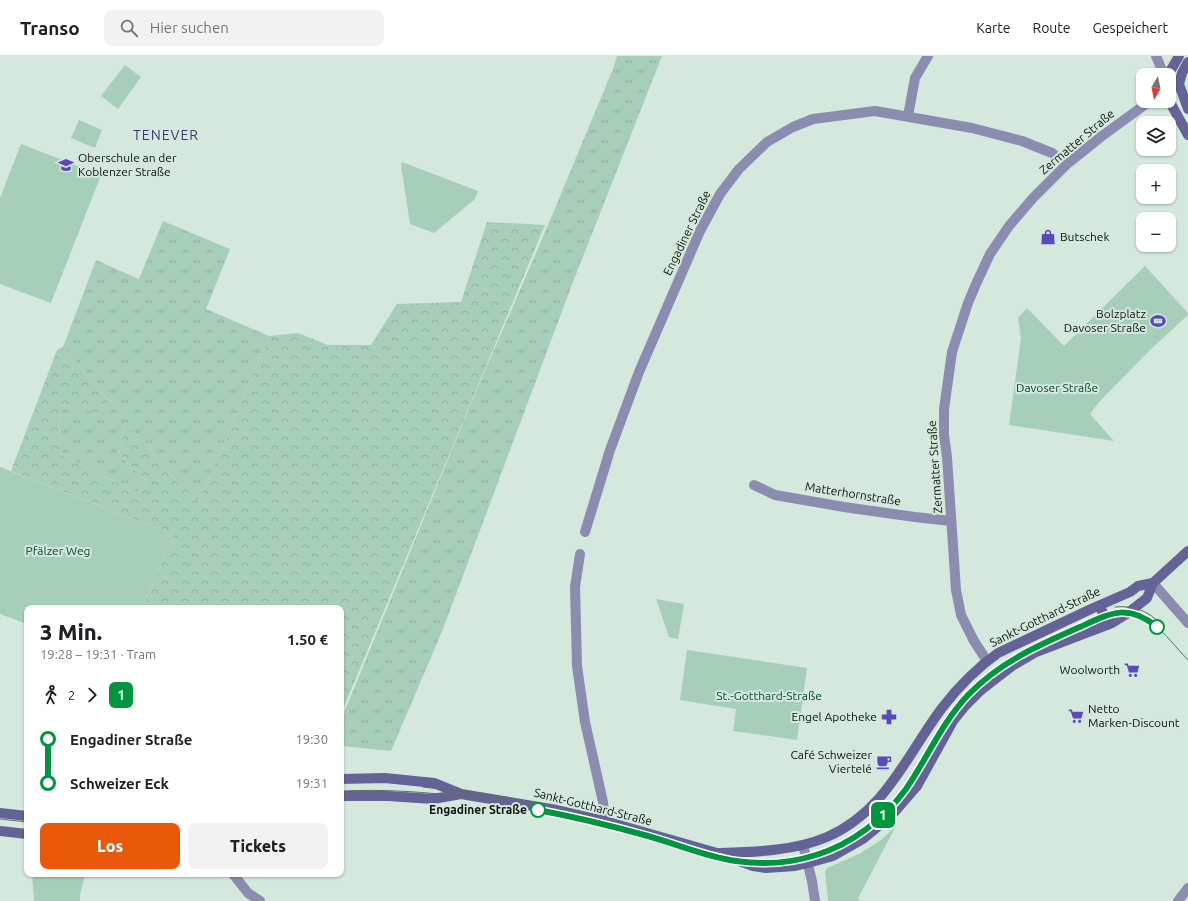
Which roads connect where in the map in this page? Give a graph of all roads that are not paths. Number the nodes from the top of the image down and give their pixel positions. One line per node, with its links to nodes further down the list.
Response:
1 (928, 56): 12 (street)
2 (1156, 56): 5 (street)
3 (1179, 56): 6 (street)
4 (1188, 62): 7 (street)
5 (1161, 68)
6 (1172, 68)
7 (1176, 81)
8 (1176, 88): 11 (street)
9 (1140, 108): 14 (street, Zermatter Straße)
10 (1173, 108): 13 (street)
11 (1188, 109)
12 (908, 116): 14 (street, Engadiner Straße); 17 (street, Engadiner Straße)
13 (1188, 135)
14 (1067, 164): 16 (street, Zermatter Straße)
15 (754, 485): 16 (street, Matterhornstraße)
16 (951, 521): 24 (street, Zermatter Straße)
17 (585, 532)
18 (1188, 552): 20 (street, Sankt-Gotthard-Straße)
19 (580, 554): 30 (street)
20 (1153, 583): 21 (street, Sankt-Gotthard-Straße); 22 (street); 23 (street, Sankt-Gotthard-Straße)
21 (1098, 606): 23 (street); 24 (street, Sankt-Gotthard-Straße)
22 (1188, 623)
23 (1104, 626): 35 (street, Sankt-Gotthard-Straße)
24 (987, 661): 33 (street, Sankt-Gotthard-Straße)
25 (344, 779): 26 (street, Sankt-Gotthard-Straße)
26 (461, 794): 27 (street, Sankt-Gotthard-Straße); 30 (street, Sankt-Gotthard-Straße)
27 (344, 796)
28 (0, 813): 29 (street)
29 (24, 816)
30 (605, 821): 34 (street, Sankt-Gotthard-Straße)
31 (0, 831): 32 (street)
32 (24, 834)
33 (803, 844): 34 (street, Sankt-Gotthard-Straße); 35 (street)
34 (716, 853): 35 (street, Sankt-Gotthard-Straße)
35 (808, 863): 39 (street)
36 (236, 877): 38 (street)
37 (1188, 888): 40 (street)
38 (260, 901)
39 (815, 901)
40 (1178, 901)

